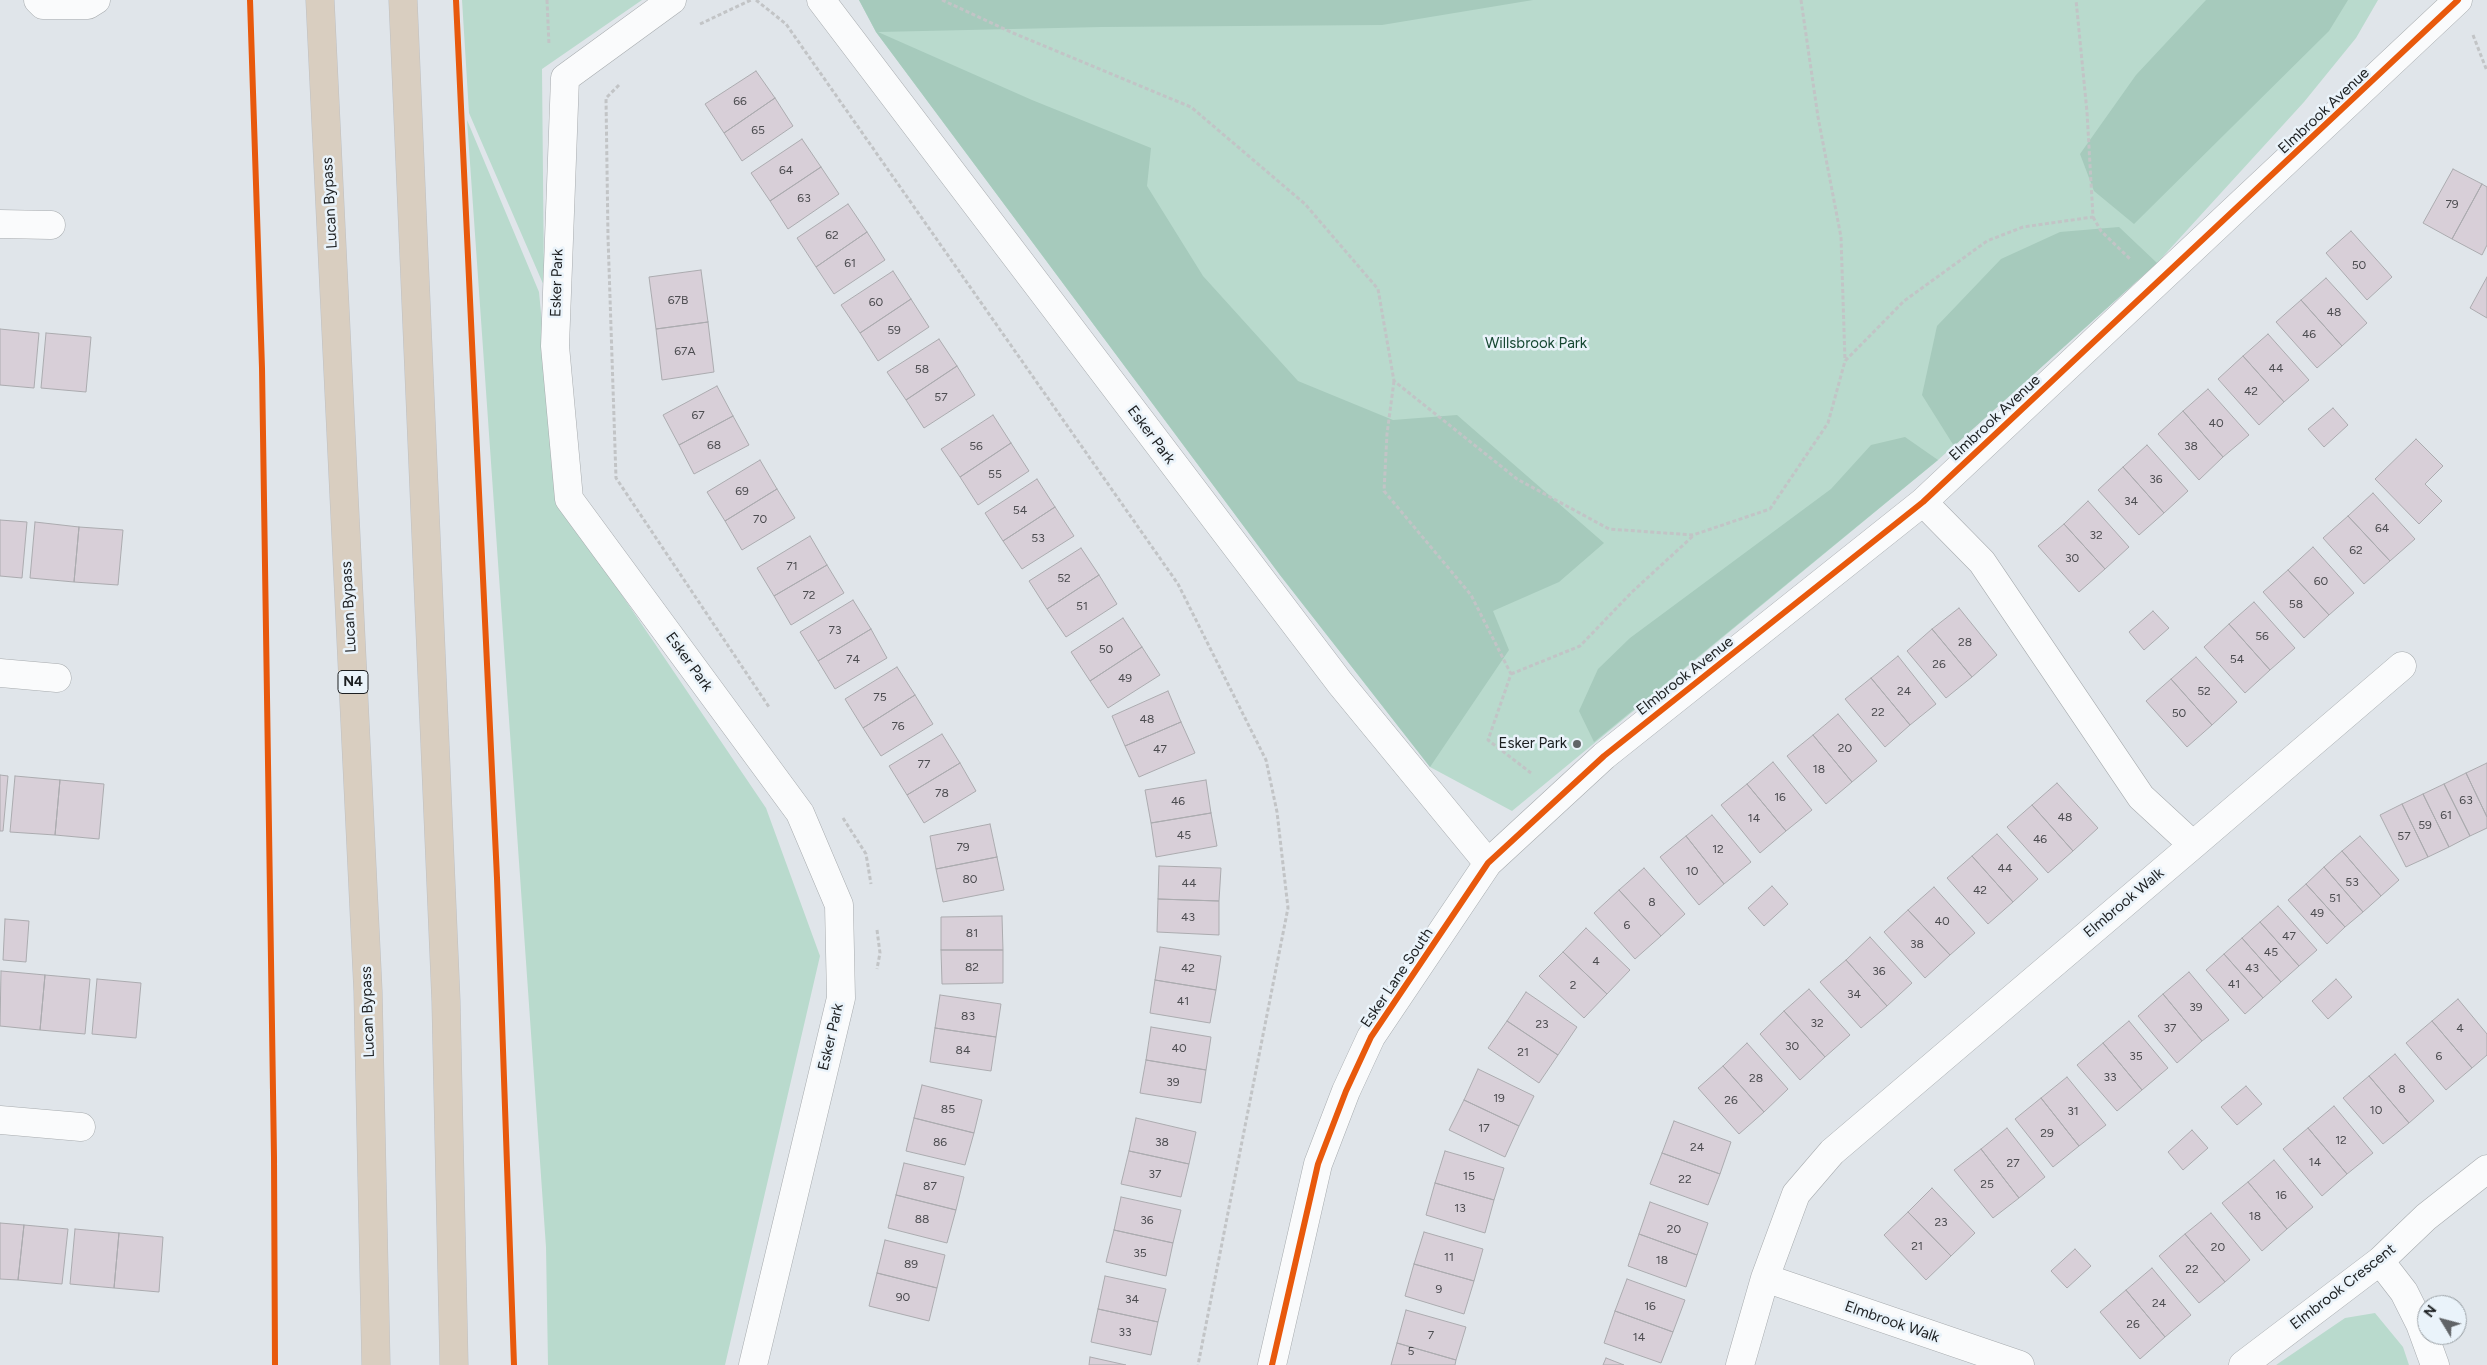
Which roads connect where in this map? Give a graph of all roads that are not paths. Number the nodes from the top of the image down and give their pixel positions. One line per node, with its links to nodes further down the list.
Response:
1 (38, 0): 2 (street)
2 (96, 0)
3 (320, 0): 22 (highway, Lucan Bypass / N4)
4 (403, 0): 23 (highway)
5 (672, 0): 24 (street, Esker Park)
6 (821, 0): 16 (street, Esker Park)
7 (2458, 0): 10 (street, Elmbrook Avenue)
8 (0, 224): 9 (street)
9 (51, 225)
10 (1923, 502): 14 (street, Elmbrook Avenue); 15 (street)
11 (2402, 666): 15 (street, Elmbrook Walk)
12 (0, 673): 13 (street)
13 (58, 678)
14 (1526, 828): 16 (street, Esker Lane South)
15 (2193, 845): 21 (street, Elmbrook Walk)
16 (1488, 863): 25 (street, Esker Lane South)
17 (0, 1120): 18 (street)
18 (81, 1127)
19 (2487, 1169): 20 (street, Elmbrook Crescent)
20 (2380, 1261): 28 (street, Elmbrook Crescent); 29 (street)
21 (1765, 1278): 26 (street, Elmbrook Walk); 27 (street, Elmbrook Walk)
22 (376, 1365)
23 (454, 1365)
24 (753, 1365)
25 (1272, 1365)
26 (1740, 1365)
27 (2020, 1365)
28 (2243, 1365)
29 (2435, 1365)

